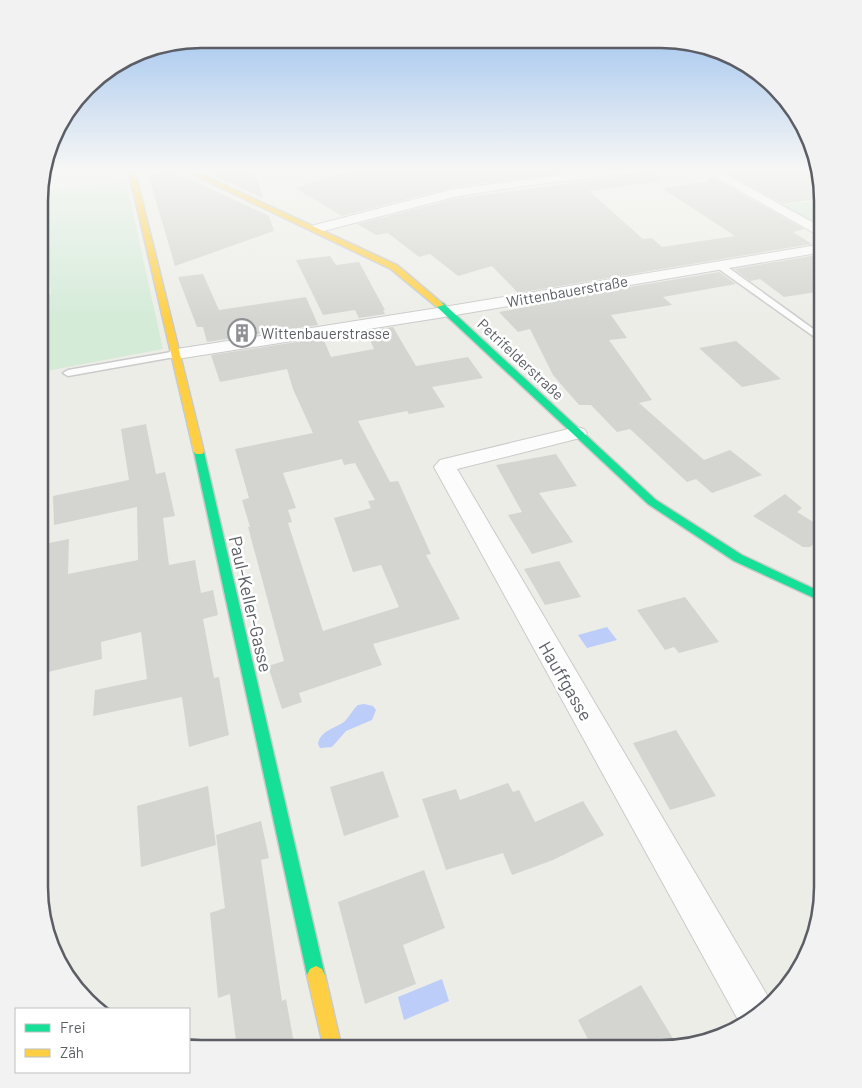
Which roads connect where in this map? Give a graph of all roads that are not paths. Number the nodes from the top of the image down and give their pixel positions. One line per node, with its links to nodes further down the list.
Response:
1 (144, 219): 11 (street, Paul-Keller-Gasse)
2 (294, 219): 5 (street, Petrifelderstraße)
3 (351, 219): 5 (street)
4 (796, 219): 6 (street)
5 (316, 229): 9 (street, Petrifelderstraße)
6 (814, 229)
7 (814, 249): 8 (street, Wittenbauerstraße)
8 (719, 265): 9 (street, Wittenbauerstraße); 10 (lane)
9 (448, 311): 11 (street, Wittenbauerstraße); 13 (street, Petrifelderstraße)
10 (814, 334)
11 (177, 354): 12 (lane); 16 (street, Paul-Keller-Gasse)
12 (68, 373)
13 (577, 433): 14 (street, Petrifelderstraße); 15 (street, Hauffgasse)
14 (814, 594)
15 (753, 1009)
16 (331, 1040)

